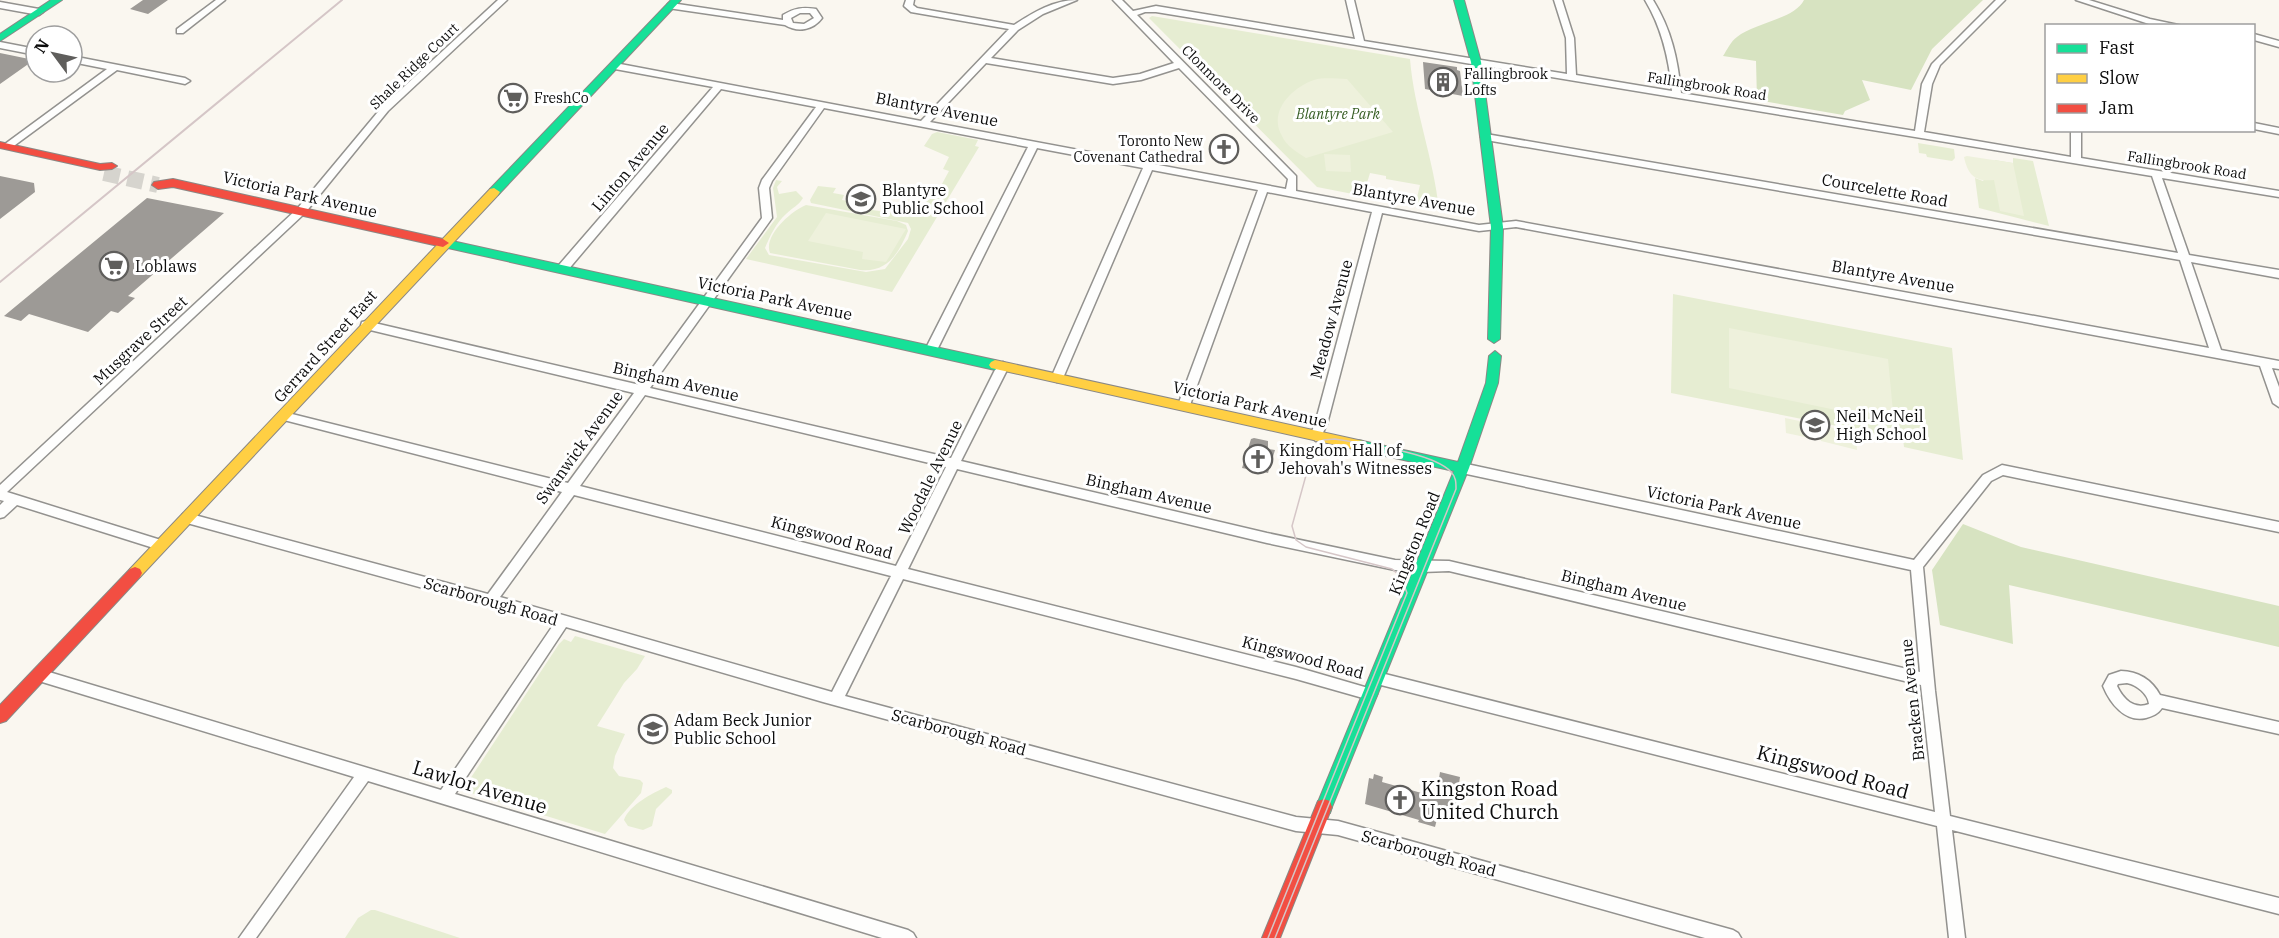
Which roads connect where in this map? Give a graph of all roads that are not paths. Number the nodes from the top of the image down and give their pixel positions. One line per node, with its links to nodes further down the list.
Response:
1 (57, 0): 17 (main road)
2 (222, 0): 24 (street)
3 (503, 0): 59 (street, Shale Ridge Court)
4 (798, 0): 16 (street)
5 (910, 0): 23 (street)
6 (1073, 0): 23 (street)
7 (1117, 0): 18 (street, Clonmore Drive)
8 (1350, 0): 27 (street)
9 (1459, 0): 33 (main road, Kingston Road)
10 (1558, 0): 37 (street)
11 (1649, 0): 40 (street)
12 (2001, 0): 46 (street)
13 (2080, 0): 19 (street)
14 (674, 3): 20 (street); 35 (main road, Gerrard Street East)
15 (0, 4): 17 (street)
16 (798, 10): 20 (street); 20 (street)
17 (39, 12): 25 (main road)
18 (1131, 14): 27 (street, Fallingbrook Road); 34 (street, Clonmore Drive)
19 (2134, 17): 21 (street); 22 (street)
20 (787, 23)
21 (2130, 24)
22 (2169, 24)
23 (1015, 28): 31 (street)
24 (180, 31)
25 (0, 38)
26 (2255, 38): 28 (street)
27 (1360, 43): 33 (street, Fallingbrook Road)
28 (2279, 44)
29 (0, 45): 30 (street)
30 (24, 50)
31 (984, 60): 34 (street); 42 (street)
32 (84, 62): 36 (street)
33 (1476, 62): 37 (street, Fallingbrook Road); 47 (main road, Kingston Road)
34 (1181, 64): 56 (street, Clonmore Drive)
35 (615, 66): 39 (street, Blantyre Avenue); 61 (main road, Gerrard Street East)
36 (114, 68): 38 (street); 49 (street)
37 (1572, 78): 40 (street, Fallingbrook Road)
38 (185, 81)
39 (719, 86): 41 (street, Blantyre Avenue); 63 (street, Linton Avenue)
40 (1677, 95): 46 (street, Fallingbrook Road)
41 (822, 105): 42 (street, Blantyre Avenue); 65 (street, Swanwick Avenue)
42 (924, 123): 48 (street, Blantyre Avenue)
43 (2255, 126): 44 (street)
44 (2279, 131)
45 (2076, 132): 50 (street)
46 (1919, 134): 50 (street, Fallingbrook Road)
47 (1486, 137): 60 (main road, Kingston Road); 62 (street, Courcelette Road)
48 (1034, 144): 51 (street, Blantyre Avenue); 67 (street)
49 (4, 146): 52 (main road)
50 (2076, 160): 53 (street, Fallingbrook Road)
51 (1149, 166): 55 (street, Blantyre Avenue); 72 (street)
52 (105, 169)
53 (2156, 174): 57 (street, Fallingbrook Road); 62 (street)
54 (165, 181): 59 (main road, Victoria Park Avenue)
55 (1264, 188): 56 (street, Blantyre Avenue); 75 (street)
56 (1291, 192): 58 (street, Blantyre Avenue)
57 (2279, 194)
58 (1378, 209): 60 (street, Blantyre Avenue); 77 (street, Meadow Avenue)
59 (302, 211): 61 (main road, Victoria Park Avenue); 81 (street, Musgrave Street)
60 (1497, 227): 68 (street, Blantyre Avenue); 79 (main road, Kingston Road)
61 (443, 243): 63 (main road, Victoria Park Avenue); 66 (main road, Gerrard Street East)
62 (2184, 258): 64 (street, Courcelette Road); 68 (street)
63 (563, 268): 65 (main road, Victoria Park Avenue)
64 (2279, 274)
65 (708, 300): 67 (main road, Victoria Park Avenue); 73 (street, Swanwick Avenue)
66 (366, 325): 73 (street, Bingham Avenue); 76 (main road, Gerrard Street East)
67 (931, 350): 71 (main road, Victoria Park Avenue)
68 (2217, 354): 69 (street, Blantyre Avenue)
69 (2264, 362): 70 (street, Blantyre Avenue); 74 (street)
70 (2279, 365)
71 (1003, 366): 72 (main road, Victoria Park Avenue); 78 (street, Woodale Avenue)
72 (1057, 378): 75 (main road, Victoria Park Avenue)
73 (643, 390): 78 (street, Bingham Avenue); 80 (street, Swanwick Avenue)
74 (2279, 403)
75 (1184, 405): 77 (main road, Victoria Park Avenue)
76 (284, 416): 80 (street, Kingswood Road); 84 (main road, Gerrard Street East)
77 (1316, 436): 79 (main road, Victoria Park Avenue)
78 (955, 464): 88 (street, Bingham Avenue); 89 (street, Woodale Avenue)
79 (1462, 468): 87 (street, Victoria Park Avenue); 88 (main road, Kingston Road)
80 (571, 488): 89 (street, Kingswood Road); 90 (street, Swanwick Avenue)
81 (0, 494): 82 (street)
82 (14, 500): 83 (street); 86 (street)
83 (0, 513)
84 (187, 518): 86 (main road, Gerrard Street East); 90 (street, Scarborough Road)
85 (2279, 527): 87 (street)
86 (160, 545): 92 (main road, Gerrard Street East)
87 (1917, 566): 94 (street, Bracken Avenue)
88 (1422, 567): 93 (main road, Kingston Road); 94 (street, Bingham Avenue)
89 (901, 573): 95 (street, Kingswood Road); 96 (street, Woodale Avenue)
90 (491, 600): 91 (street, Scarborough Road)
91 (562, 621): 96 (street, Scarborough Road); 101 (street)
92 (39, 675): 98 (main road, Gerrard Street East); 100 (street, Lawlor Avenue)
93 (1377, 678): 95 (main road, Kingston Road); 102 (street, Kingswood Road)
94 (1927, 680): 102 (street, Bracken Avenue)
95 (1370, 694): 103 (main road, Kingston Road)
96 (836, 699): 103 (street, Scarborough Road)
97 (2156, 700): 99 (street)
98 (0, 716)
99 (2279, 728)
100 (365, 774): 101 (street, Lawlor Avenue); 105 (street)
101 (444, 798): 106 (street, Lawlor Avenue)
102 (1943, 822): 104 (street, Kingswood Road); 109 (street, Bracken Avenue)
103 (1317, 824): 107 (main road, Kingston Road); 108 (street, Scarborough Road)
104 (2279, 906)
105 (247, 938)
106 (908, 938)
107 (1271, 938)
108 (1733, 938)
109 (1957, 938)

